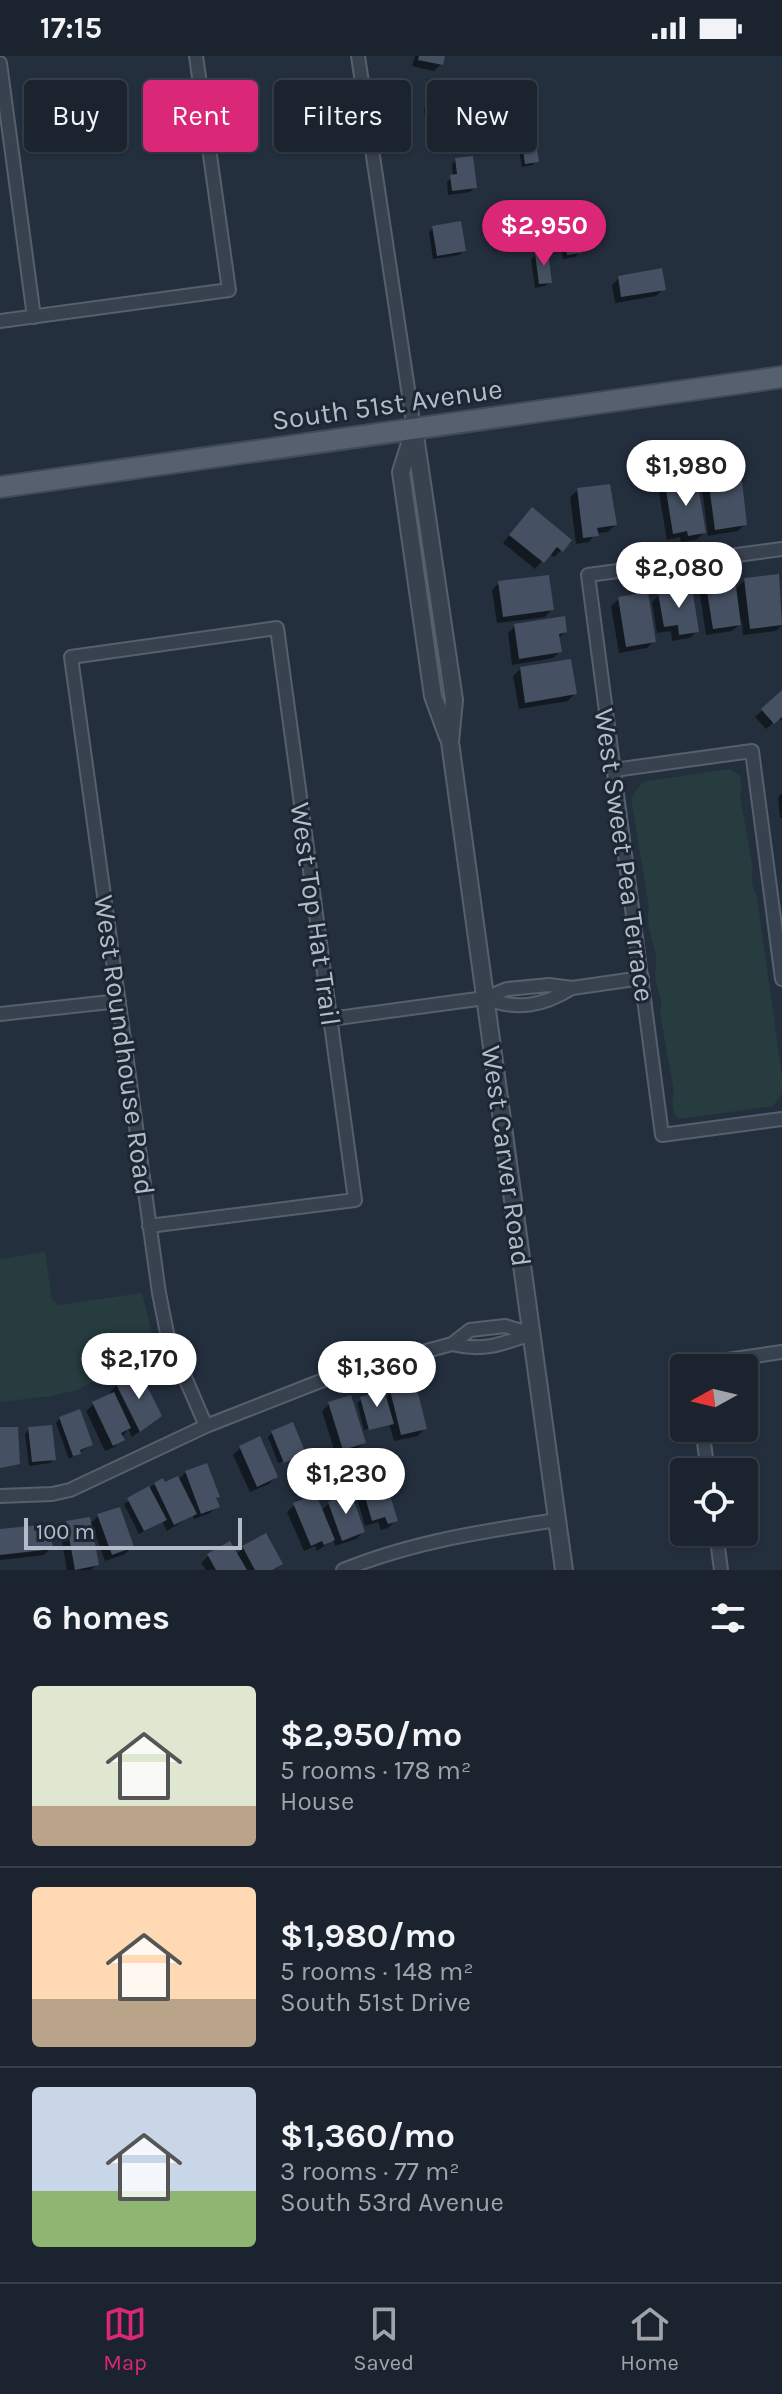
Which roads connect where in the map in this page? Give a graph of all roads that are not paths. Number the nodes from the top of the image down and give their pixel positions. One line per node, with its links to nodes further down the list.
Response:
1 (196, 56): 4 (street)
2 (358, 56): 7 (street, West Carver Road)
3 (0, 63): 4 (street)
4 (34, 317): 5 (street)
5 (0, 321)
6 (782, 377): 7 (main road, South 51st Avenue)
7 (414, 429): 8 (main road, South 51st Avenue); 14 (street, West Carver Road)
8 (0, 487)
9 (782, 549): 11 (street, West Sweet Pea Terrace)
10 (71, 657): 15 (street, West Roundhouse Road); 17 (street, West Top Hat Trail)
11 (614, 770): 12 (street, West Sweet Pea Terrace); 13 (street)
12 (642, 978): 14 (street); 18 (street, West Sweet Pea Terrace)
13 (782, 979)
14 (485, 998): 17 (street); 20 (street, West Carver Road)
15 (119, 1001): 16 (street); 19 (street, West Roundhouse Road)
16 (0, 1014)
17 (330, 1019): 19 (street, West Top Hat Trail)
18 (782, 1119)
19 (149, 1226): 23 (street, West Roundhouse Road)
20 (531, 1334): 23 (street); 25 (street, West Carver Road)
21 (782, 1352): 22 (street)
22 (758, 1356)
23 (206, 1426): 24 (street)
24 (0, 1496)
25 (557, 1520): 27 (street); 28 (street, West Carver Road)
26 (718, 1546): 29 (street)
27 (343, 1570)
28 (564, 1570)
29 (721, 1570)

